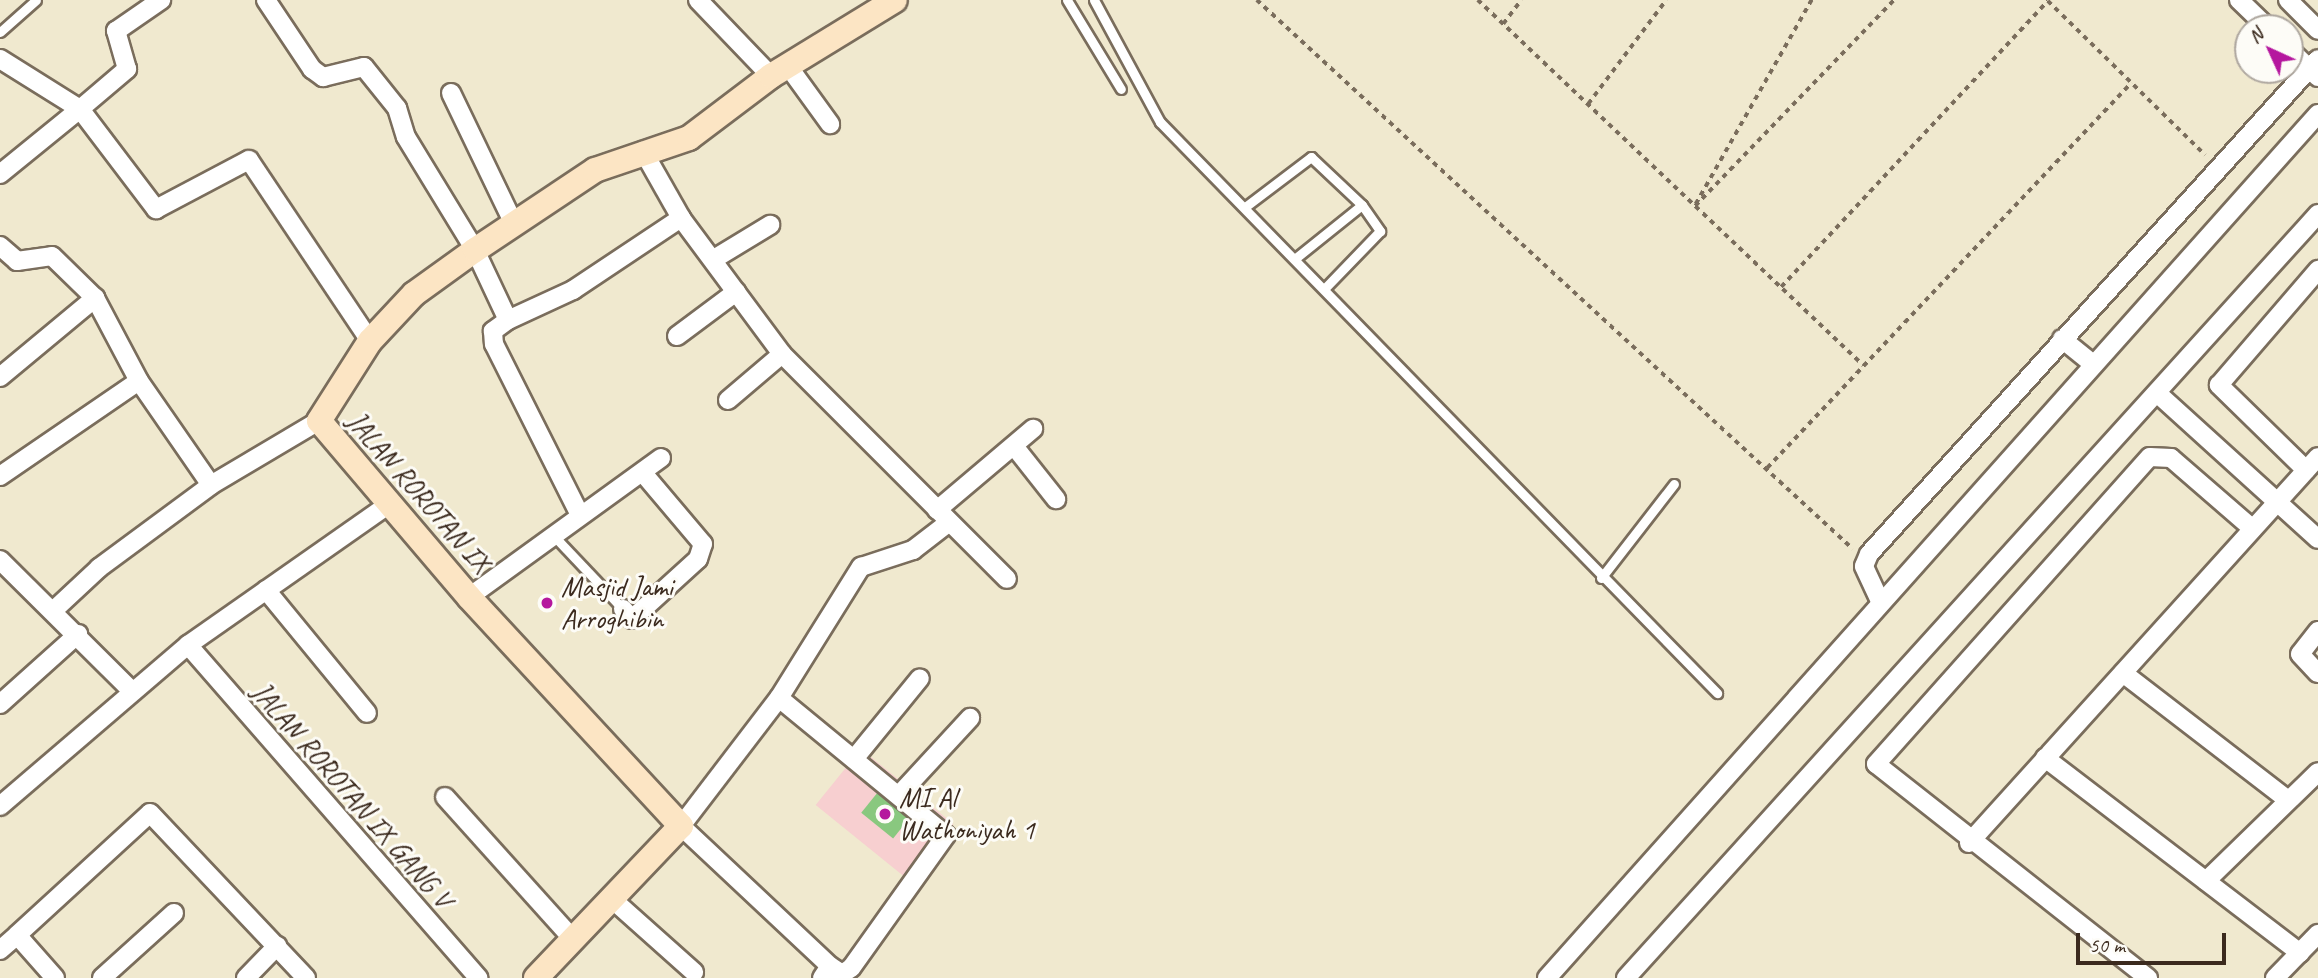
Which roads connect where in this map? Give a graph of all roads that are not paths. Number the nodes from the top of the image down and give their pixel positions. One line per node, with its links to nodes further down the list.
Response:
1 (37, 0): 13 (lane)
2 (161, 0): 19 (street)
3 (266, 0): 31 (street)
4 (698, 0): 16 (street)
5 (895, 0): 10 (street, JALAN ROROTAN IX)
6 (1067, 0): 17 (lane)
7 (1094, 0): 25 (lane)
8 (2239, 0): 11 (street)
9 (2288, 0): 12 (street)
10 (864, 7): 16 (street, JALAN ROROTAN IX)
11 (2254, 14)
12 (2318, 30)
13 (0, 32)
14 (0, 59): 19 (street)
15 (2315, 68): 40 (street)
16 (780, 71): 21 (street); 22 (street, JALAN ROROTAN IX)
17 (1121, 89)
18 (451, 93): 28 (street)
19 (80, 109): 23 (street); 41 (street)
20 (2318, 114): 43 (street)
21 (830, 124)
22 (643, 151): 27 (street); 28 (street, JALAN ROROTAN IX)
23 (0, 174)
24 (1362, 205): 25 (lane); 32 (lane); 35 (lane)
25 (1245, 206): 32 (lane)
26 (2318, 214): 46 (street)
27 (681, 218): 33 (street); 38 (street)
28 (513, 222): 31 (street, JALAN ROROTAN IX)
29 (770, 225): 33 (street)
30 (0, 246): 37 (street)
31 (475, 250): 38 (street); 41 (street, JALAN ROROTAN IX)
32 (1297, 257): 35 (lane)
33 (714, 259): 36 (street)
34 (2318, 270): 52 (street)
35 (1326, 287): 66 (lane)
36 (736, 292): 39 (street); 42 (street)
37 (95, 298): 44 (street); 45 (street)
38 (508, 320): 60 (street)
39 (677, 336)
40 (2062, 340): 43 (street); 70 (street)
41 (370, 341): 48 (street, JALAN ROROTAN IX)
42 (782, 355): 47 (street); 61 (street)
43 (2093, 364): 70 (street)
44 (0, 377)
45 (139, 381): 54 (street); 56 (street)
46 (2157, 393): 58 (street); 112 (street)
47 (727, 400)
48 (319, 421): 56 (street); 59 (street, JALAN ROROTAN IX)
49 (1032, 429): 50 (street)
50 (1014, 446): 57 (street); 61 (street)
51 (661, 458): 53 (street)
52 (2312, 464): 58 (street)
53 (643, 473): 60 (street); 71 (street)
54 (0, 476)
55 (1674, 484): 66 (lane)
56 (211, 485): 72 (street)
57 (1056, 499)
58 (2277, 502): 62 (street); 64 (street)
59 (389, 504): 68 (street); 69 (street, JALAN ROROTAN IX)
60 (580, 515): 63 (street)
61 (942, 517): 67 (street); 81 (street)
62 (2253, 528): 76 (street); 93 (street)
63 (552, 533): 69 (street); 71 (lane)
64 (2318, 539)
65 (4, 572): 72 (street)
66 (1601, 578): 80 (lane)
67 (1007, 579)
68 (266, 590): 75 (street); 83 (street)
69 (470, 597): 92 (street, JALAN ROROTAN IX)
70 (1880, 601): 111 (street)
71 (623, 609)
72 (54, 610): 74 (street)
73 (2318, 631): 77 (street)
74 (78, 634): 79 (street); 82 (street)
75 (188, 645): 79 (street); 109 (street, JALAN ROROTAN IX GANG V)
76 (2123, 673): 86 (street); 90 (street)
77 (2318, 674)
78 (920, 678): 85 (street)
79 (138, 685): 91 (street)
80 (1717, 693)
81 (779, 698): 85 (street); 92 (street)
82 (0, 704)
83 (367, 713)
84 (970, 718): 88 (street)
85 (853, 758): 88 (street)
86 (2045, 758): 93 (street); 94 (street)
87 (2318, 772): 90 (street)
88 (899, 795): 104 (street)
89 (445, 797): 99 (street)
90 (2288, 800): 94 (street)
91 (0, 806)
92 (681, 826): 95 (street); 104 (street)
93 (1969, 843): 113 (street)
94 (2206, 881): 102 (street)
95 (612, 899): 99 (street); 103 (street)
96 (174, 913): 106 (street)
97 (2318, 934): 102 (street)
98 (18, 935): 100 (street); 101 (street); 105 (street)
99 (573, 939): 110 (street)
100 (277, 946): 107 (street); 108 (street)
101 (0, 950)
102 (2300, 953): 114 (street)
103 (694, 972)
104 (826, 972)
105 (55, 978)
106 (102, 978)
107 (246, 978)
108 (306, 978)
109 (479, 978)
110 (537, 978)
111 (1547, 978)
112 (1626, 978)
113 (2148, 978)
114 (2275, 978)

